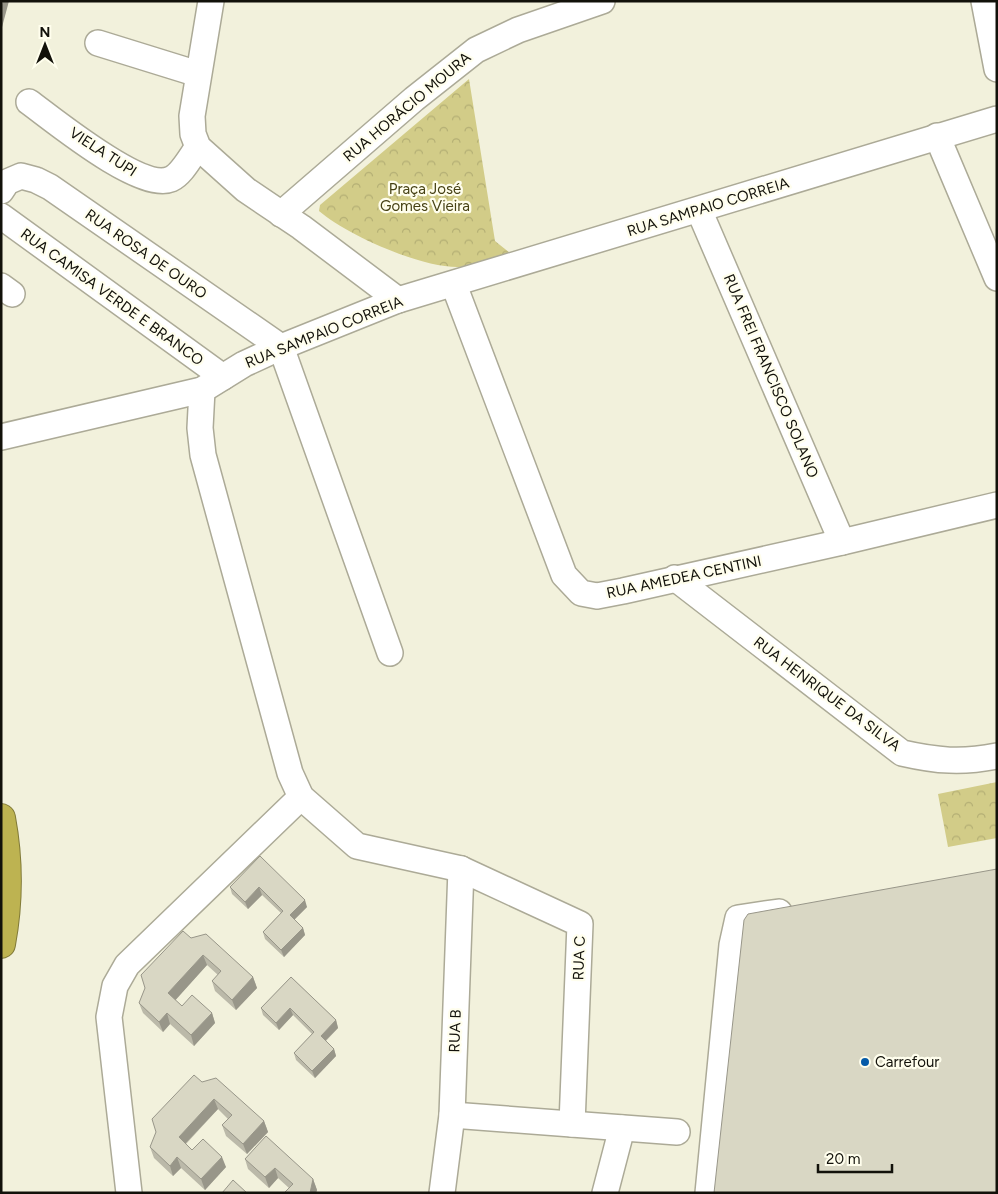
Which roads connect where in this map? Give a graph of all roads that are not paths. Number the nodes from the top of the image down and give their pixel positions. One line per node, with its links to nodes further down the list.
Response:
1 (211, 1): 6 (street)
2 (602, 1): 13 (street, RUA HORÁCIO MOURA)
3 (984, 1): 5 (street)
4 (98, 43): 6 (street)
5 (997, 68)
6 (198, 74): 10 (street)
7 (29, 102): 10 (street, VIELA TUPI)
8 (997, 119): 9 (street, RUA SAMPAIO CORREIA)
9 (937, 136): 12 (street, RUA SAMPAIO CORREIA); 15 (street)
10 (198, 147): 13 (street)
11 (4, 186): 18 (street, RUA ROSA DE OURO)
12 (700, 210): 16 (street, RUA SAMPAIO CORREIA); 22 (street, RUA FREI FRANCISCO SOLANO)
13 (281, 214): 17 (street)
14 (1, 216): 19 (street, RUA CAMISA VERDE E BRANCO)
15 (997, 278)
16 (454, 285): 17 (street, RUA SAMPAIO CORREIA); 23 (street, RUA AMEDEA CENTINI)
17 (398, 300): 18 (street, RUA SAMPAIO CORREIA)
18 (281, 347): 19 (street, RUA SAMPAIO CORREIA); 24 (street)
19 (212, 383): 20 (street, RUA SAMPAIO CORREIA); 26 (street)
20 (1, 438)
21 (997, 505): 22 (street, RUA AMEDEA CENTINI)
22 (842, 542): 23 (street, RUA AMEDEA CENTINI)
23 (675, 578): 25 (street, RUA HENRIQUE DA SILVA)
24 (390, 654)
25 (997, 756)
26 (301, 797): 28 (street); 35 (street)
27 (1, 818): 30 (highway)
28 (461, 869): 31 (street, RUA B); 32 (street, RUA C)
29 (805, 907): 38 (street)
30 (1, 944)
31 (452, 1115): 32 (street); 36 (street, RUA B)
32 (572, 1124): 33 (street)
33 (622, 1128): 34 (street); 37 (street)
34 (677, 1132)
35 (129, 1193)
36 (442, 1193)
37 (605, 1193)
38 (708, 1193)

